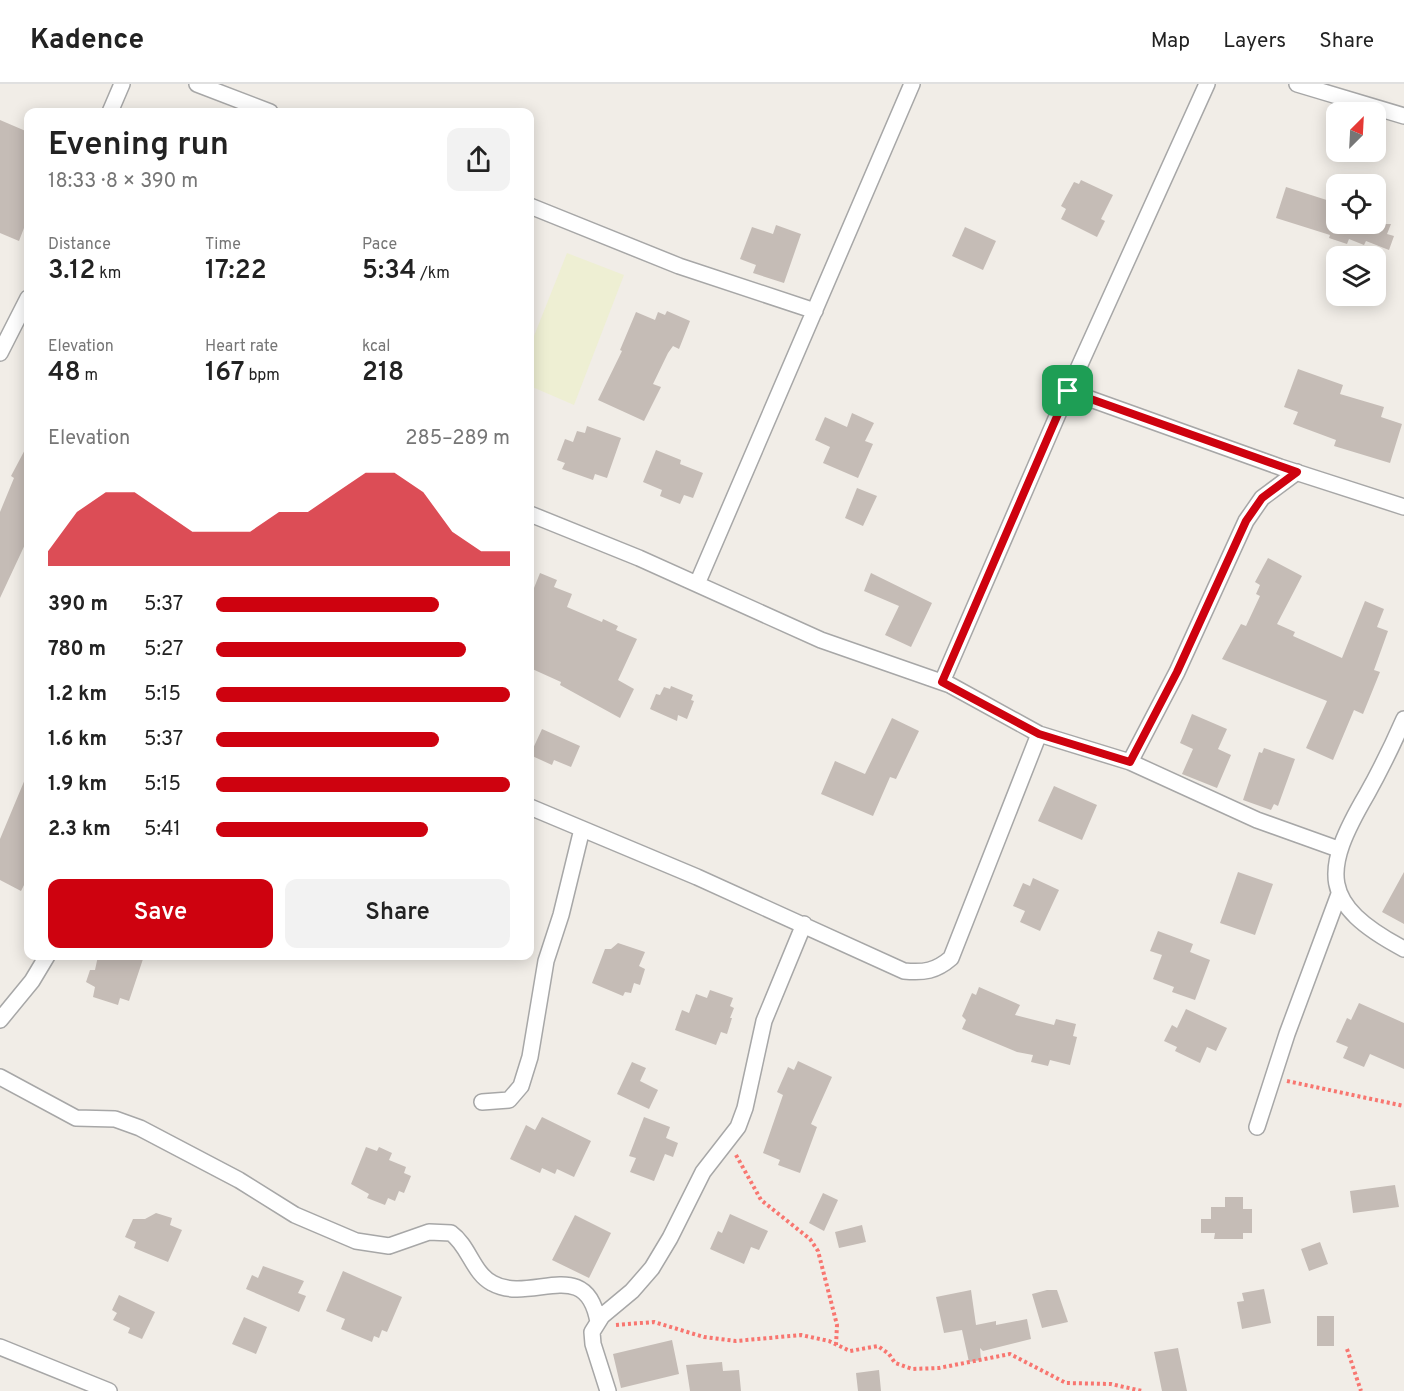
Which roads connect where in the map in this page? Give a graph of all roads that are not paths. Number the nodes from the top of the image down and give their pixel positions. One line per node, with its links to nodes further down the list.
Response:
1 (122, 84): 6 (street)
2 (197, 84): 7 (street)
3 (912, 84): 11 (street)
4 (1207, 84): 13 (street)
5 (1297, 84): 8 (street)
6 (112, 108)
7 (260, 108)
8 (1404, 116)
9 (534, 208): 11 (street)
10 (24, 306): 12 (street)
11 (815, 311): 17 (street)
12 (0, 353)
13 (1068, 391): 14 (street); 18 (street)
14 (1297, 472): 15 (street); 21 (street)
15 (1404, 507)
16 (534, 516): 17 (street)
17 (697, 584): 18 (street)
18 (942, 682): 20 (street)
19 (1404, 719): 24 (street)
20 (1039, 734): 21 (street); 26 (street)
21 (1130, 762): 24 (street)
22 (534, 809): 23 (street)
23 (582, 828): 26 (street); 31 (street)
24 (1338, 849): 25 (street)
25 (1339, 894): 27 (street); 32 (street)
26 (804, 924): 33 (street)
27 (1404, 949)
28 (44, 960): 29 (street)
29 (0, 1020)
30 (0, 1077): 33 (street)
31 (482, 1102)
32 (1257, 1127)
33 (596, 1324): 36 (street)
34 (0, 1347): 35 (street)
35 (109, 1391)
36 (608, 1391)

